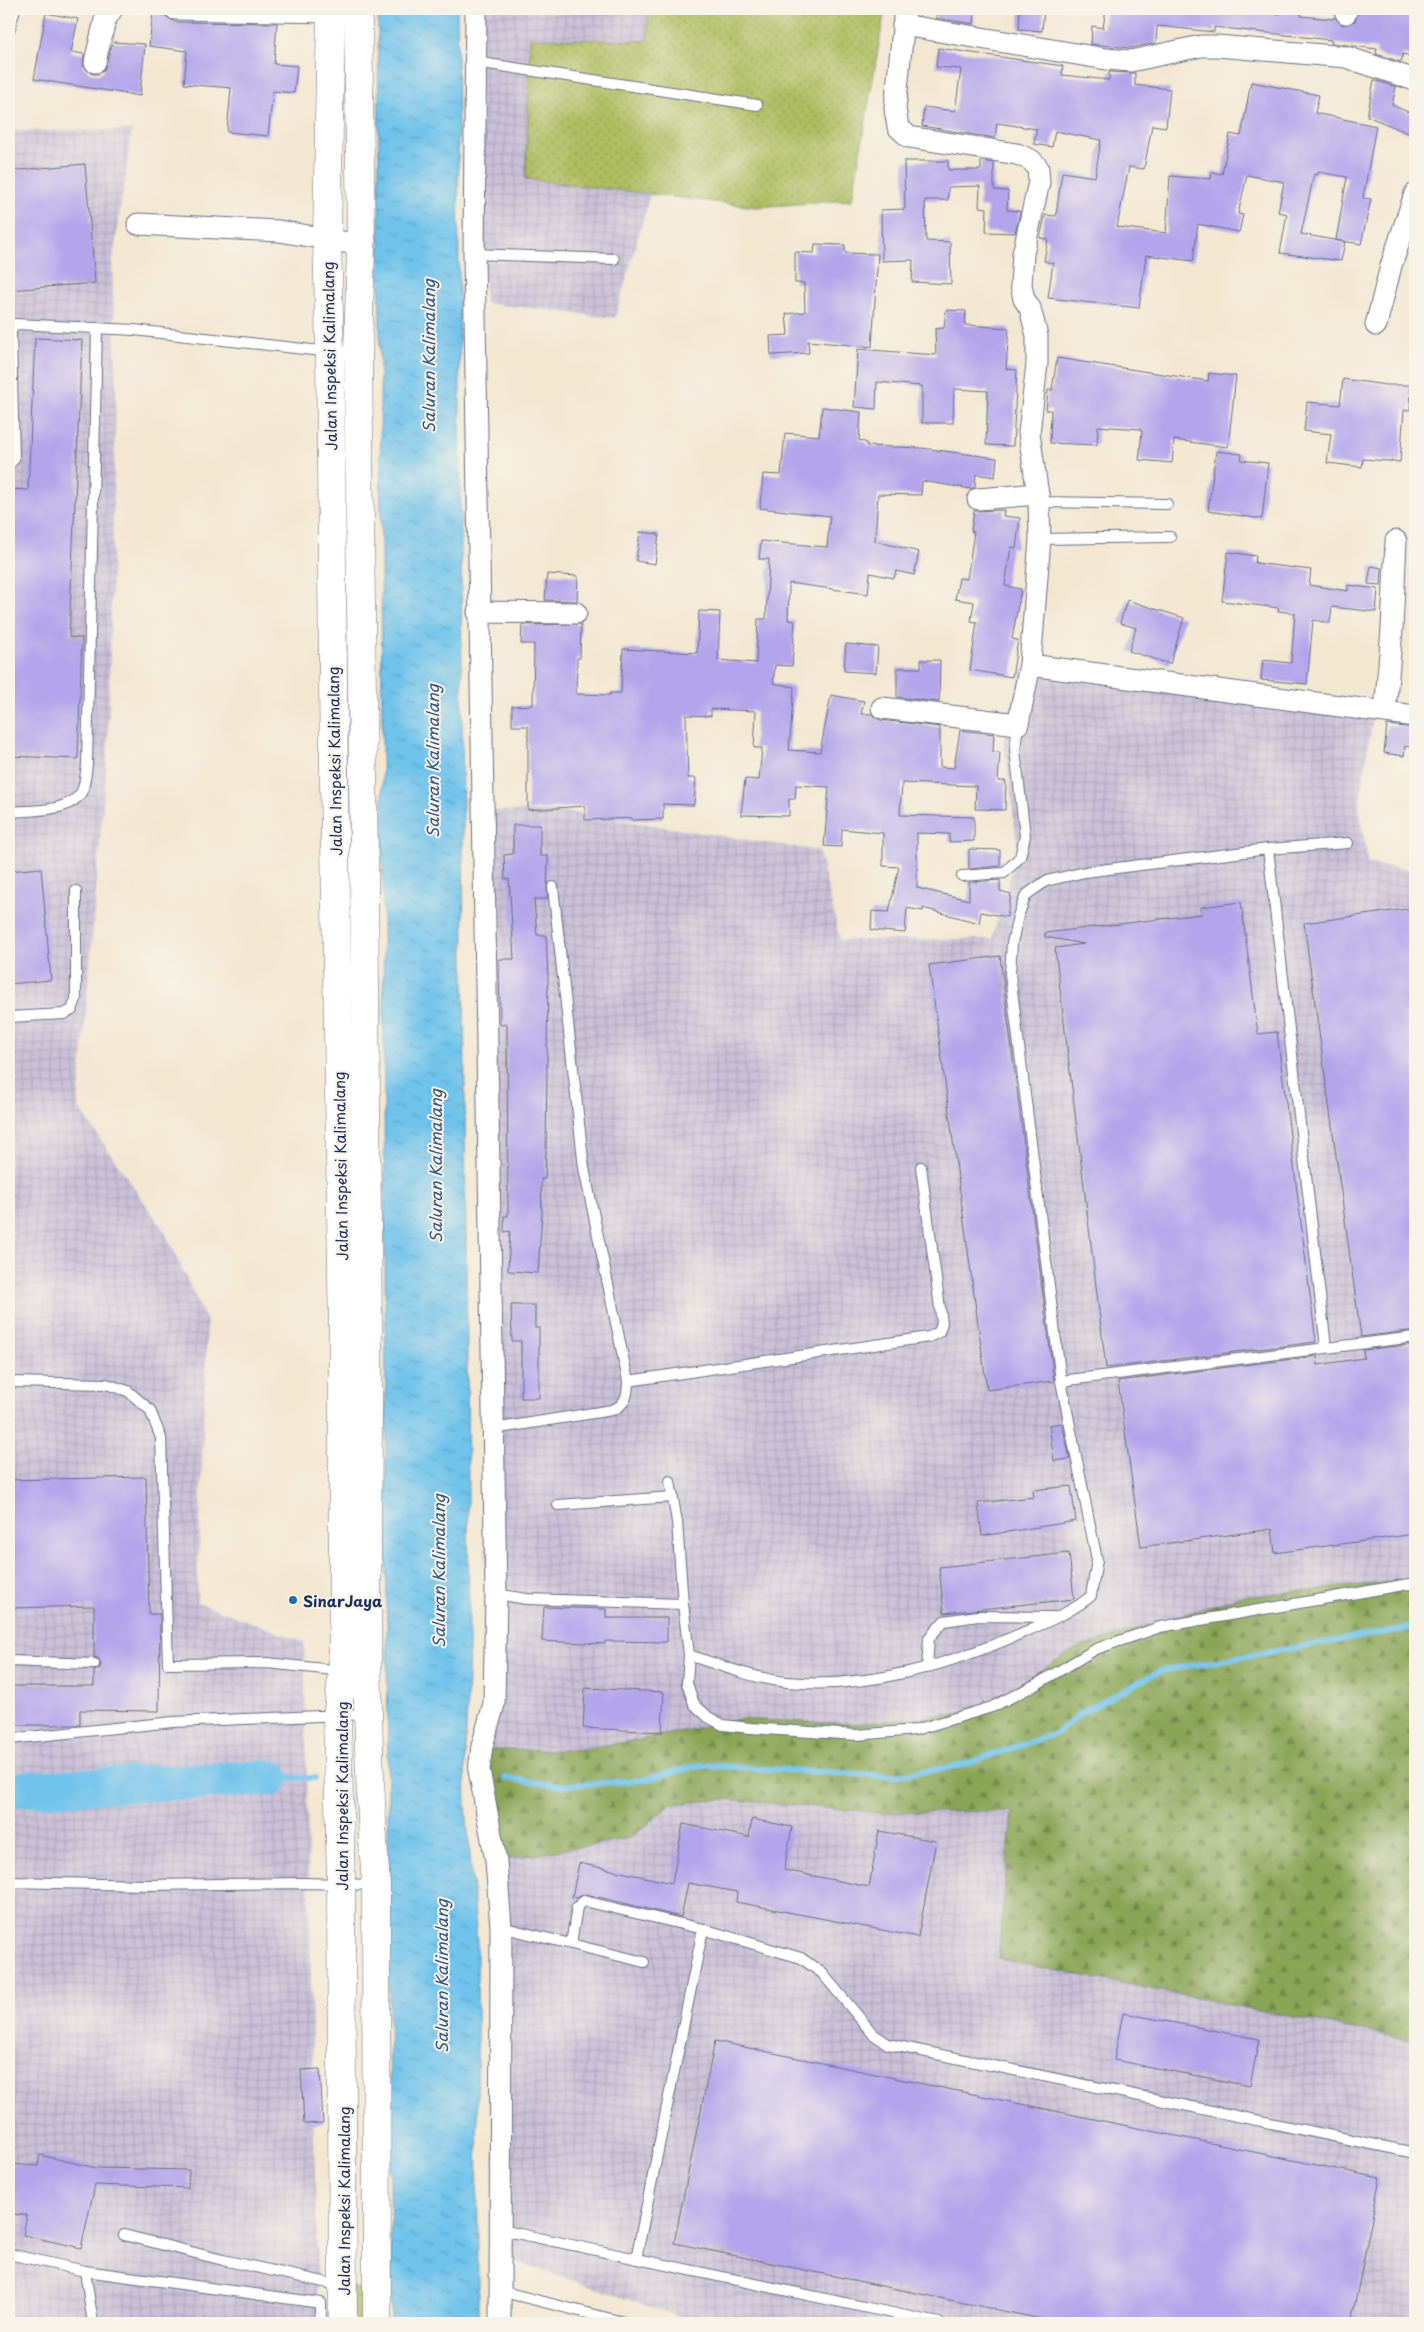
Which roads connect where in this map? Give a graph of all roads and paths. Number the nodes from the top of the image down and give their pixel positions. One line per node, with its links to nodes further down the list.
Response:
1 (15, 9): 8 (lane)
2 (112, 9): 9 (street)
3 (175, 9): 6 (street)
4 (358, 9): 16 (main road, Jalan Inspeksi Kalimalang)
5 (476, 9): 10 (street)
6 (338, 10): 15 (main road, Jalan Inspeksi Kalimalang)
7 (904, 17): 11 (street); 24 (street)
8 (9, 31)
9 (95, 62)
10 (474, 62): 12 (lane); 17 (street)
11 (1415, 80)
12 (757, 105)
13 (1415, 194): 19 (street)
14 (138, 224): 15 (street)
15 (327, 240): 16 (street); 21 (main road, Jalan Inspeksi Kalimalang)
16 (361, 246): 22 (main road, Jalan Inspeksi Kalimalang)
17 (474, 254): 18 (lane); 30 (street)
18 (614, 259)
19 (1376, 325)
20 (97, 328): 21 (lane); 23 (lane); 39 (lane)
21 (330, 352): 22 (lane); 37 (main road, Jalan Inspeksi Kalimalang)
22 (358, 352): 38 (main road, Jalan Inspeksi Kalimalang)
23 (9, 466)
24 (1038, 498): 25 (street); 26 (lane); 28 (street)
25 (978, 499)
26 (1168, 504)
27 (1170, 536): 28 (lane)
28 (1040, 539): 32 (street)
29 (1396, 541): 34 (street)
30 (478, 612): 31 (street); 53 (street)
31 (576, 613)
32 (1030, 665): 34 (street); 36 (street)
33 (882, 708): 36 (street)
34 (1385, 711): 35 (street)
35 (1415, 716)
36 (1018, 724): 42 (lane)
37 (334, 782): 38 (main road); 47 (main road, Jalan Inspeksi Kalimalang)
38 (363, 786): 47 (main road, Jalan Inspeksi Kalimalang)
39 (9, 812)
40 (1348, 843): 41 (lane)
41 (1268, 849): 49 (lane); 51 (lane)
42 (962, 876)
43 (553, 887): 50 (lane)
44 (76, 891): 45 (lane)
45 (9, 1017)
46 (921, 1167): 50 (lane)
47 (356, 1334): 65 (main road, Jalan Inspeksi Kalimalang)
48 (1415, 1337): 49 (lane)
49 (1326, 1347): 51 (lane)
50 (628, 1381): 53 (lane)
51 (1061, 1381): 60 (lane)
52 (9, 1382): 65 (lane)
53 (492, 1428): 58 (street)
54 (670, 1481): 55 (lane)
55 (674, 1497): 56 (lane); 59 (lane)
56 (558, 1506)
57 (1415, 1583): 61 (lane)
58 (496, 1594): 59 (lane); 72 (street)
59 (683, 1604): 61 (lane)
60 (1057, 1617): 64 (lane); 64 (lane)
61 (689, 1655): 64 (lane)
62 (9, 1661): 63 (lane)
63 (94, 1664)
64 (926, 1668)
65 (356, 1670): 66 (main road, Jalan Inspeksi Kalimalang); 67 (main road, Jalan Inspeksi Kalimalang)
66 (337, 1716): 67 (lane); 68 (lane); 70 (main road, Jalan Inspeksi Kalimalang)
67 (369, 1725): 71 (main road, Jalan Inspeksi Kalimalang)
68 (9, 1739)
69 (9, 1882): 70 (lane)
70 (341, 1884): 71 (lane); 82 (main road, Jalan Inspeksi Kalimalang)
71 (376, 1885): 87 (main road, Jalan Inspeksi Kalimalang)
72 (501, 1926): 74 (lane); 77 (street)
73 (703, 1930): 74 (lane); 76 (lane); 80 (lane)
74 (571, 1944): 75 (lane)
75 (644, 1962)
76 (1415, 2153)
77 (501, 2230): 80 (lane); 83 (street)
78 (124, 2235): 82 (lane)
79 (9, 2254): 81 (lane)
80 (636, 2259): 90 (lane)
81 (86, 2271): 84 (lane); 85 (lane)
82 (344, 2286): 86 (main road, Jalan Inspeksi Kalimalang)
83 (500, 2291): 88 (street); 89 (lane)
84 (93, 2323)
85 (320, 2323)
86 (343, 2323)
87 (377, 2323)
88 (500, 2323)
89 (627, 2323)
90 (939, 2323)

